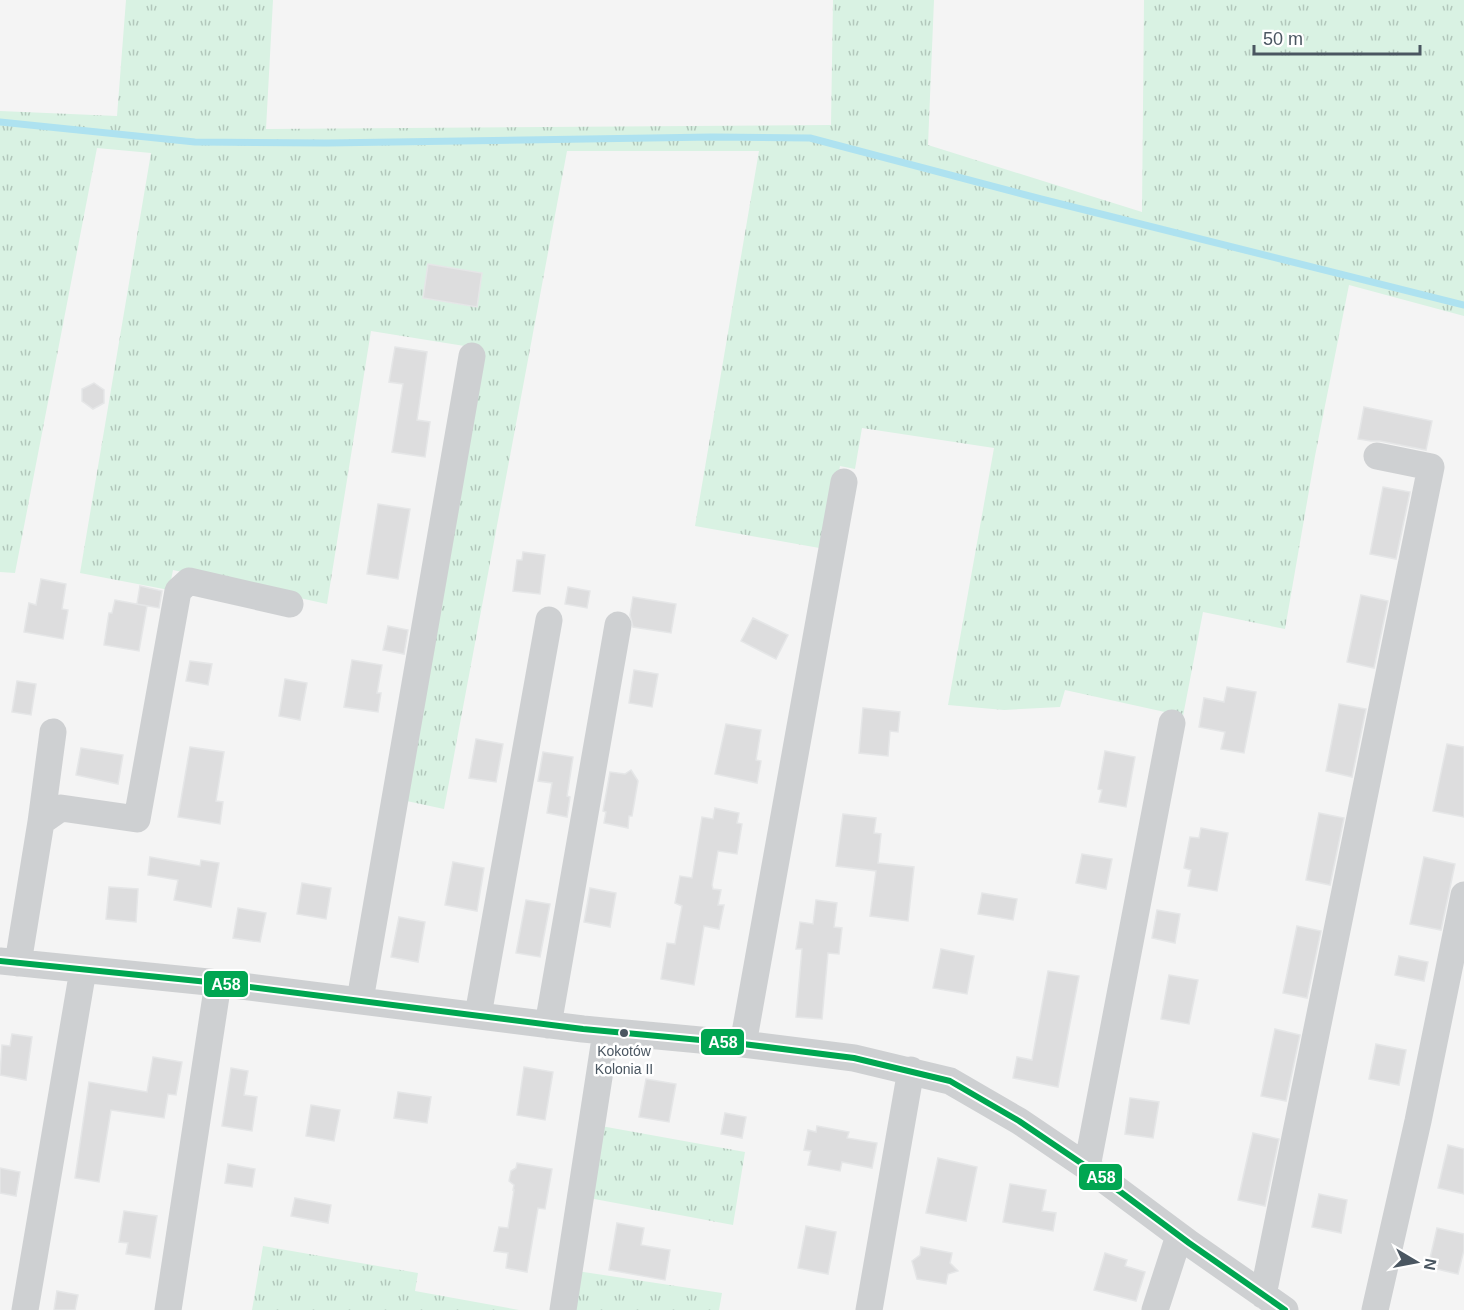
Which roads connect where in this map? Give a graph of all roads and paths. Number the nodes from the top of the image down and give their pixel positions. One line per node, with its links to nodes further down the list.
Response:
1 (472, 356): 14 (street)
2 (1377, 456): 22 (street)
3 (844, 482): 18 (street)
4 (290, 604): 9 (street)
5 (549, 620): 15 (street)
6 (618, 626): 16 (street)
7 (1172, 723): 20 (street)
8 (53, 732): 9 (street)
9 (41, 822): 11 (street)
10 (1464, 896): 28 (street)
11 (9, 962): 12 (street)
12 (83, 970): 13 (street); 23 (street)
13 (218, 983): 14 (street); 24 (street)
14 (360, 1000): 15 (street)
15 (478, 1015): 16 (street)
16 (548, 1024): 17 (street)
17 (606, 1032): 18 (street); 25 (street)
18 (743, 1044): 19 (street)
19 (911, 1070): 20 (street); 26 (street)
20 (1087, 1167): 21 (street)
21 (1179, 1236): 22 (street); 27 (street)
22 (1274, 1302)
23 (25, 1310)
24 (168, 1310)
25 (563, 1310)
26 (869, 1310)
27 (1155, 1310)
28 (1375, 1310)

